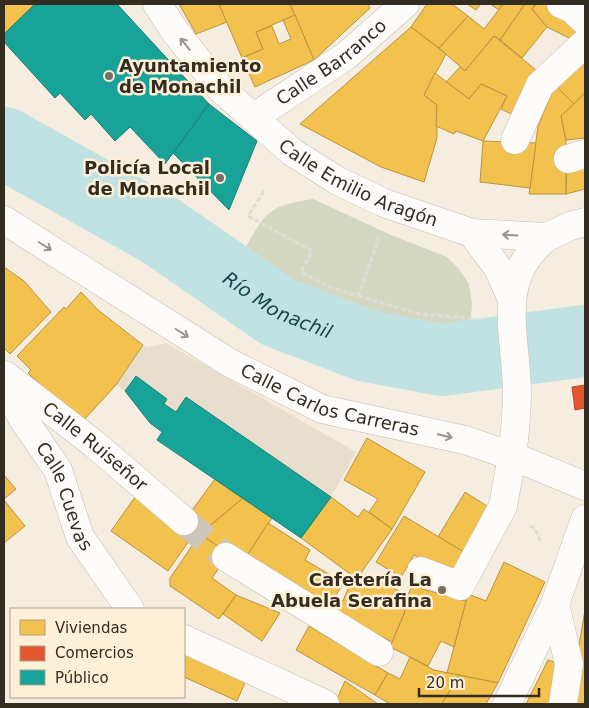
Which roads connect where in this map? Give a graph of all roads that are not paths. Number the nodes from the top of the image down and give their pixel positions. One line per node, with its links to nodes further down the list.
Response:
1 (157, 4): 6 (street, Calle Emilio Aragón, one-way to 1)
2 (405, 4): 6 (street, Calle Barranco)
3 (561, 4): 4 (street)
4 (585, 21)
5 (585, 44): 7 (street)
6 (254, 117): 10 (street, Calle Emilio Aragón)
7 (515, 140)
8 (4, 220): 15 (street, Calle Carlos Carreras, one-way to 15)
9 (585, 222): 11 (street, Calle Emilio Aragón)
10 (472, 233): 11 (street, Calle Emilio Aragón, one-way to 10); 12 (street)
11 (548, 237): 12 (street)
12 (511, 297): 15 (street)
13 (4, 374): 18 (street, Calle Ruiseñor)
14 (4, 380): 22 (street, Calle Cuevas)
15 (512, 456): 16 (street, Calle Carlos Carreras); 20 (street)
16 (585, 486)
17 (585, 519): 21 (street)
18 (184, 521)
19 (226, 557): 24 (street)
20 (420, 571)
21 (555, 604): 26 (street); 27 (street)
22 (129, 608)
23 (185, 640): 25 (street)
24 (379, 652)
25 (325, 704)
26 (507, 704)
27 (563, 704)

